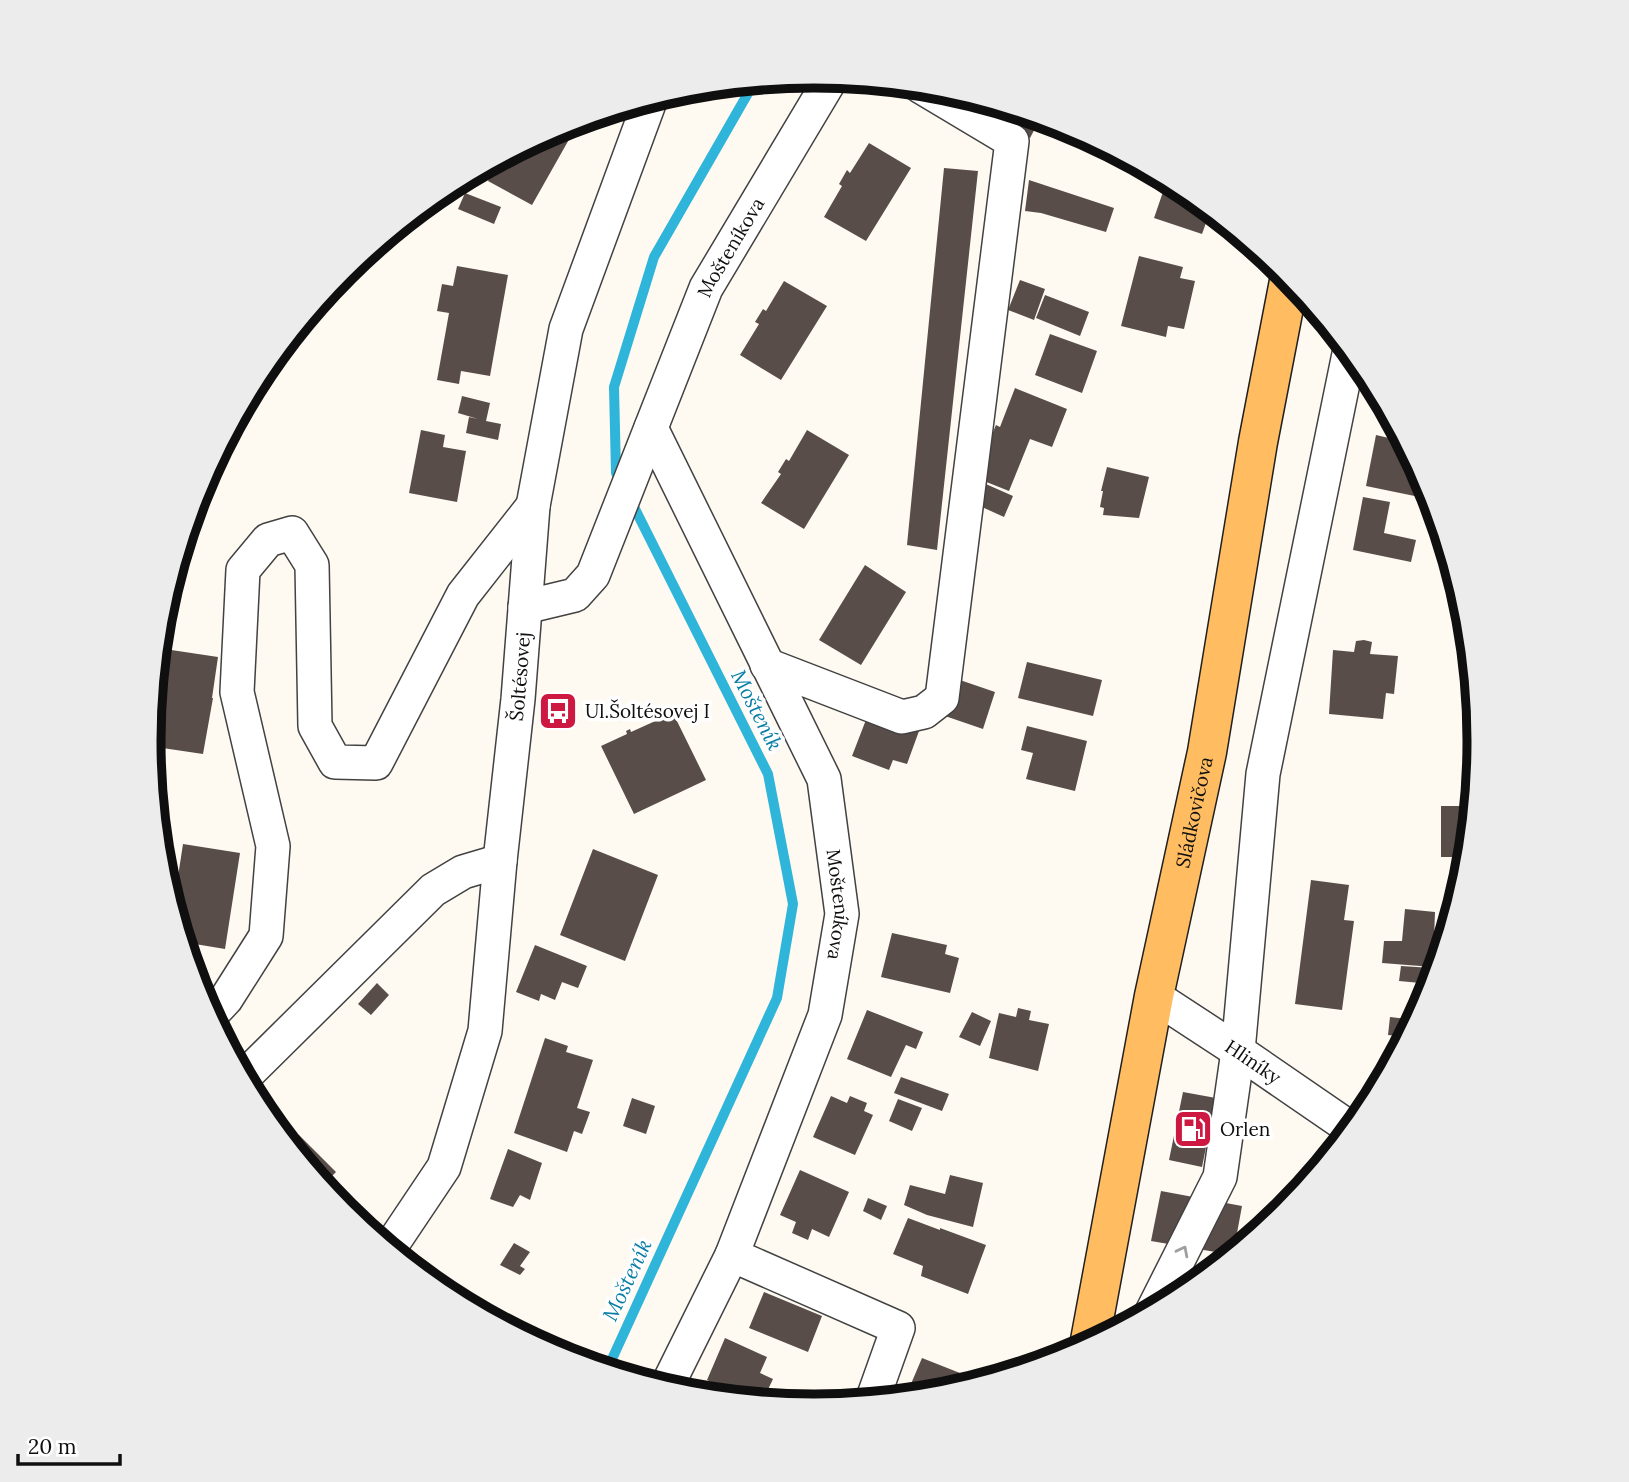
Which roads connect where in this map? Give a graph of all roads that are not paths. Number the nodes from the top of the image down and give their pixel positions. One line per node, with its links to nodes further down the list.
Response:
1 (825, 88): 6 (street, Mošteníkova)
2 (944, 100): 9 (street)
3 (647, 110): 7 (street, Šoltésovej)
4 (1287, 290): 11 (main road, Sládkovičova)
5 (1347, 363): 13 (street)
6 (651, 428): 8 (street, Mošteníkova); 9 (street, Mošteníkova)
7 (533, 506): 8 (street, Šoltésovej); 12 (street)
8 (525, 607): 10 (street, Šoltésovej)
9 (767, 665): 17 (street, Mošteníkova)
10 (500, 861): 14 (street); 16 (street, Šoltésovej)
11 (1154, 996): 13 (street, Hliníky); 19 (main road, Sládkovičova)
12 (218, 1007)
13 (1238, 1051): 15 (street, Hliníky); 18 (street, one-way to 13)
14 (251, 1071)
15 (1344, 1124)
16 (395, 1241)
17 (732, 1255): 20 (street, Mošteníkova); 21 (street)
18 (1161, 1295)
19 (1091, 1333)
20 (671, 1378)
21 (875, 1391)

